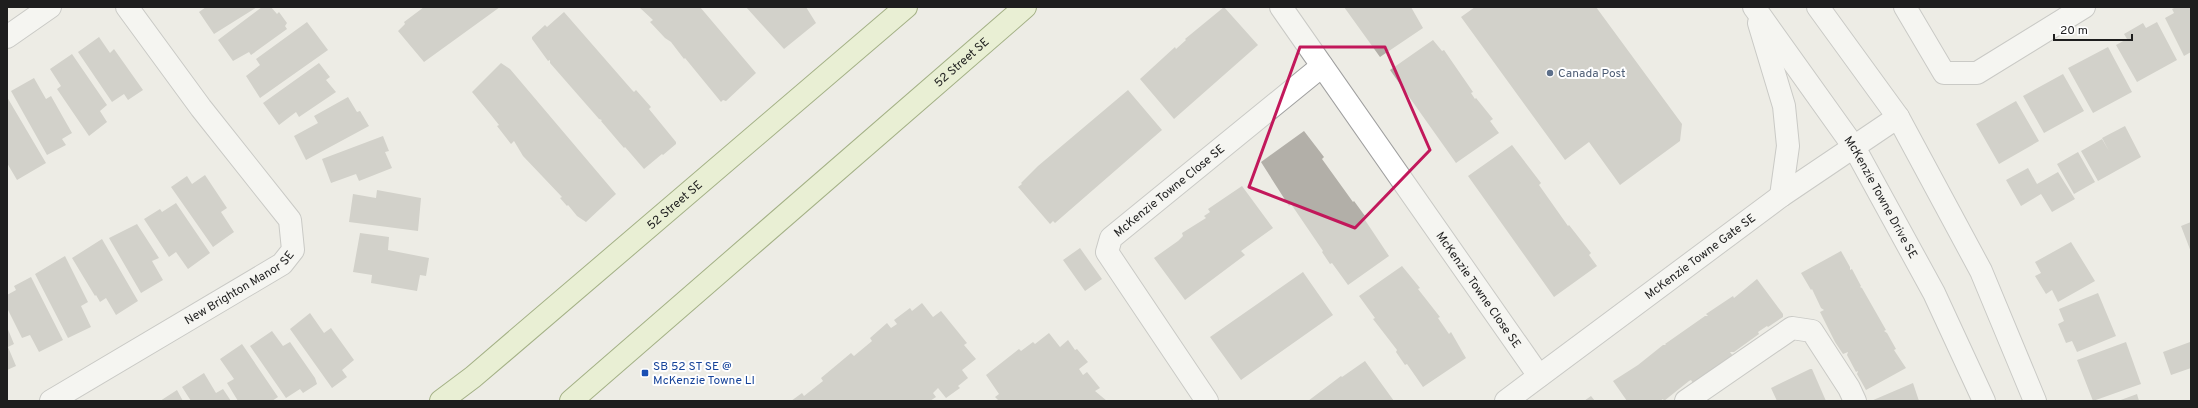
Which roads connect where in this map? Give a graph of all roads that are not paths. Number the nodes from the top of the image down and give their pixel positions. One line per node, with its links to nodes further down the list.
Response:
1 (50, 7): 10 (street)
2 (126, 7): 16 (street, New Brighton Manor SE)
3 (906, 7): 17 (main road, 52 Street SE)
4 (1026, 7): 18 (main road, 52 Street SE)
5 (1281, 7): 11 (street, McKenzie Towne Close SE)
6 (1754, 7): 13 (street, McKenzie Towne Drive SE); 14 (street)
7 (1818, 7): 12 (street)
8 (1905, 7): 9 (street)
9 (2084, 7)
10 (7, 37)
11 (1322, 66): 15 (street, McKenzie Towne Close SE); 19 (street, McKenzie Towne Close SE)
12 (1898, 117): 13 (street, McKenzie Towne Gate SE); 24 (street)
13 (1854, 147): 14 (street, McKenzie Towne Gate SE); 23 (street, McKenzie Towne Drive SE)
14 (1781, 196): 15 (street, McKenzie Towne Gate SE)
15 (1539, 376): 20 (street, McKenzie Towne Gate SE)
16 (51, 401)
17 (442, 401)
18 (571, 401)
19 (1207, 401)
20 (1506, 401)
21 (1686, 401): 22 (street)
22 (1855, 401)
23 (1984, 401)
24 (2035, 401)

